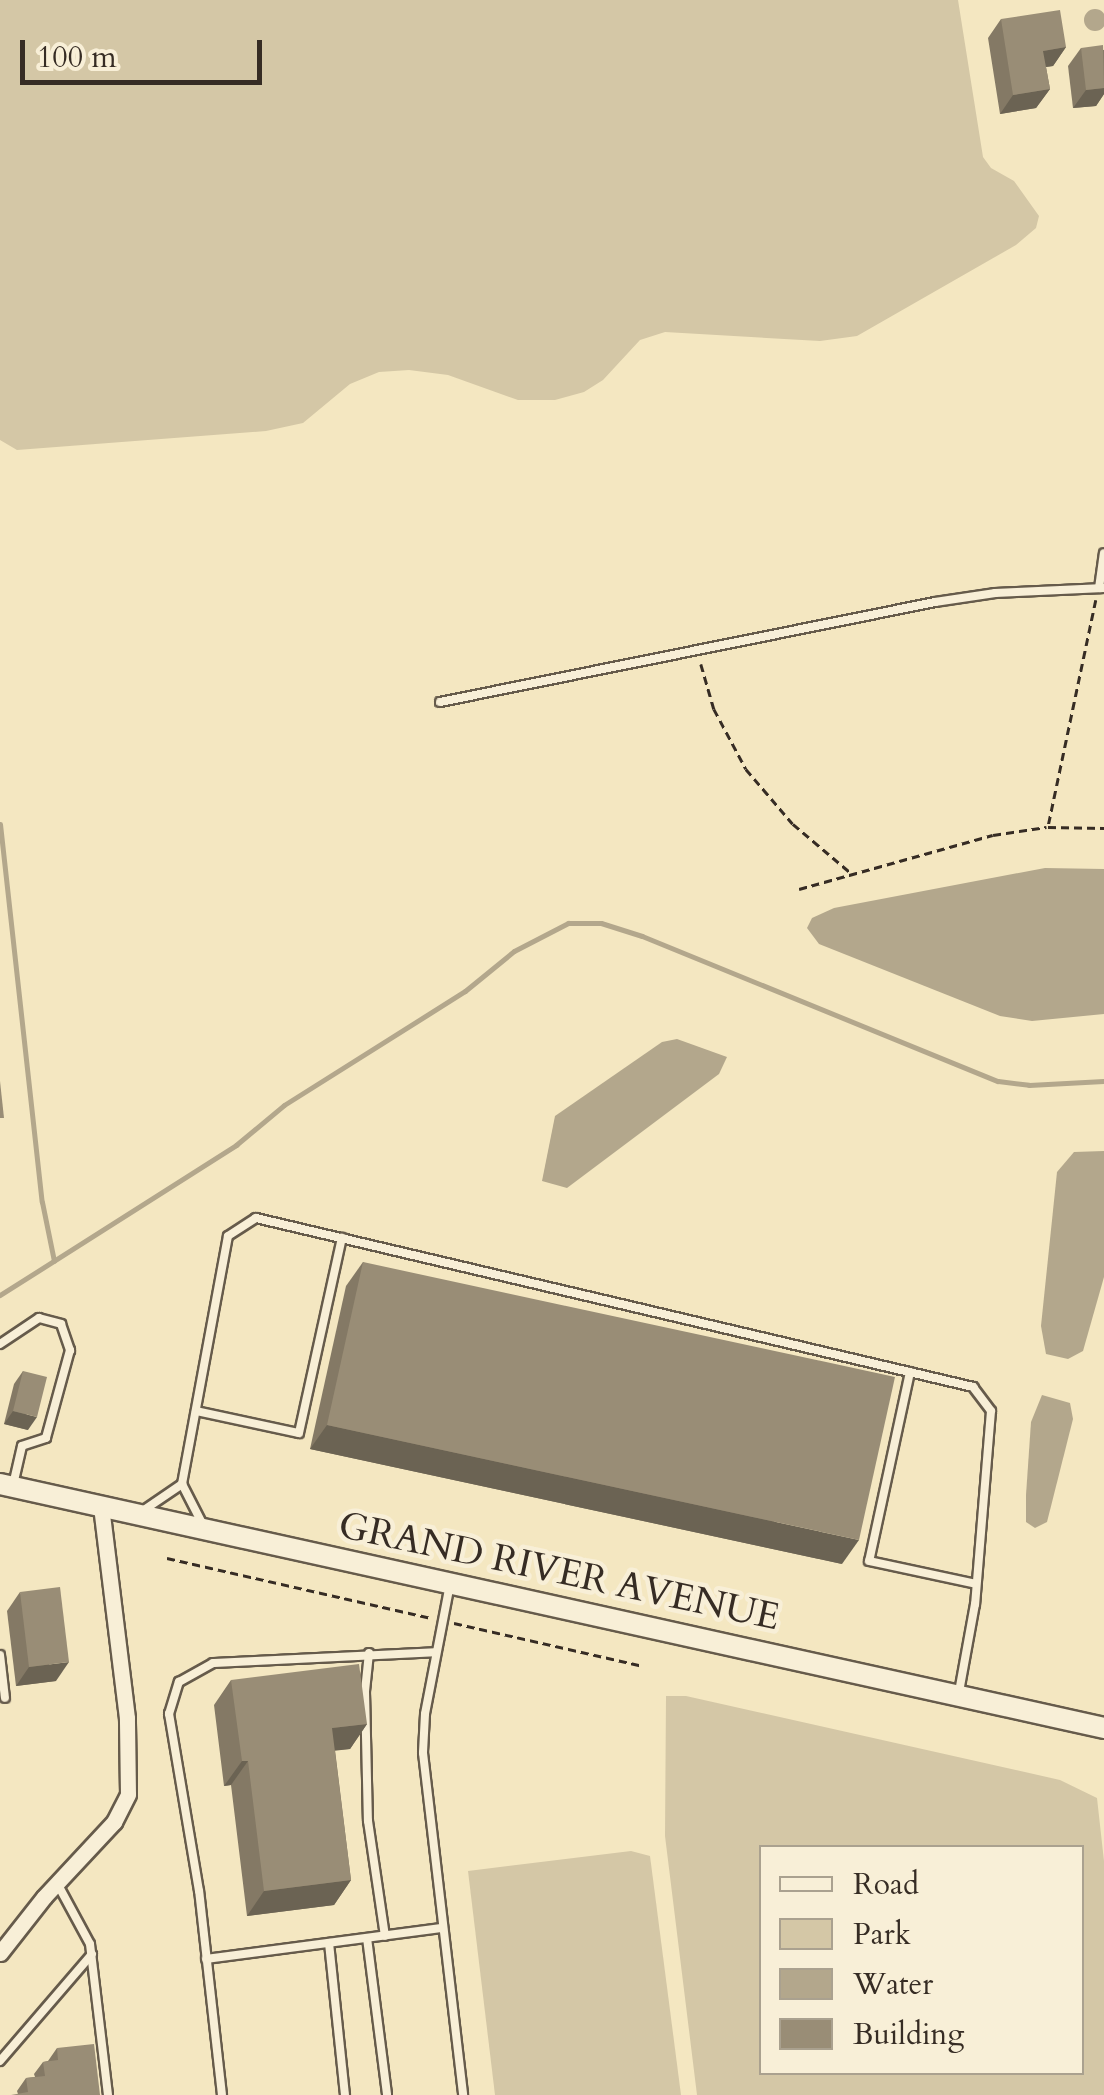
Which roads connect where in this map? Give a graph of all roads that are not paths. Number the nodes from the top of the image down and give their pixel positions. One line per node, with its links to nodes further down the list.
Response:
1 (1104, 553): 2 (lane)
2 (1101, 588): 3 (lane)
3 (440, 702)
4 (342, 1238): 6 (lane); 7 (lane); 7 (lane)
5 (0, 1344): 9 (lane)
6 (910, 1372): 14 (lane); 14 (lane)
7 (196, 1411): 8 (lane)
8 (182, 1484): 11 (lane); 12 (lane)
9 (6, 1485): 10 (main road, GRAND RIVER AVENUE)
10 (101, 1507): 11 (main road, GRAND RIVER AVENUE); 21 (street)
11 (136, 1516): 12 (main road, GRAND RIVER AVENUE)
12 (206, 1530): 13 (main road, GRAND RIVER AVENUE)
13 (450, 1584): 15 (lane); 18 (main road, GRAND RIVER AVENUE)
14 (976, 1584): 18 (lane)
15 (436, 1652): 16 (lane); 22 (lane)
16 (369, 1653): 23 (lane); 28 (lane)
17 (0, 1655): 19 (lane)
18 (958, 1696): 20 (main road, GRAND RIVER AVENUE)
19 (6, 1698)
20 (1104, 1728)
21 (56, 1883): 26 (street); 27 (lane)
22 (443, 1928): 23 (lane); 34 (lane)
23 (384, 1936): 24 (lane)
24 (367, 1938): 25 (lane); 33 (lane)
25 (329, 1943): 28 (lane); 32 (lane)
26 (0, 1953)
27 (92, 1954): 29 (lane); 30 (lane)
28 (206, 1959): 31 (lane)
29 (0, 2062)
30 (108, 2095)
31 (222, 2095)
32 (345, 2095)
33 (387, 2095)
34 (463, 2095)

